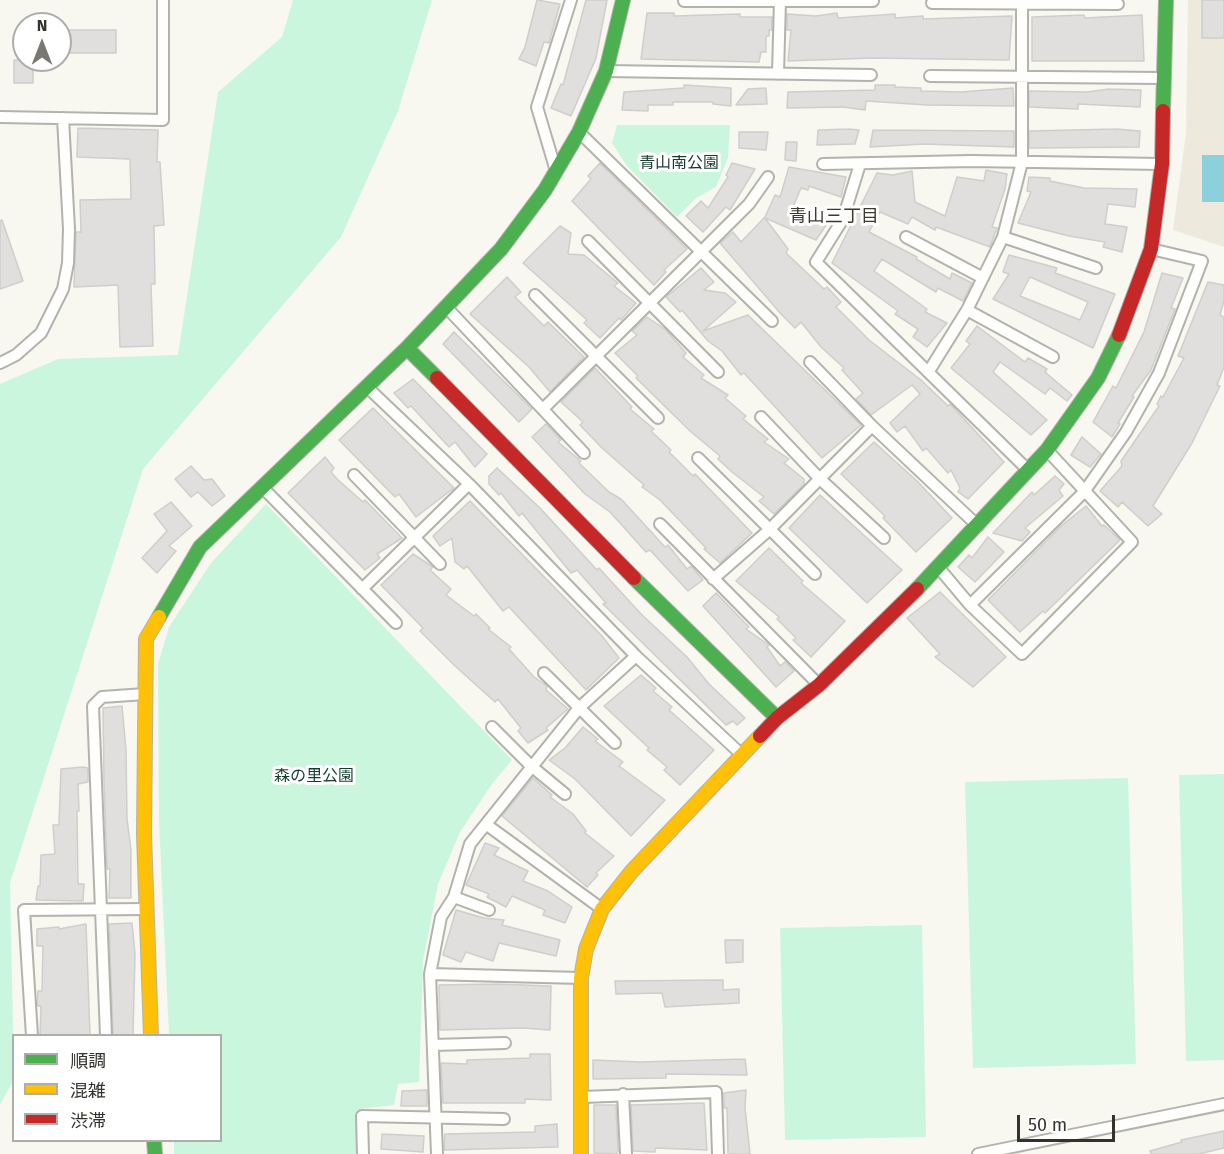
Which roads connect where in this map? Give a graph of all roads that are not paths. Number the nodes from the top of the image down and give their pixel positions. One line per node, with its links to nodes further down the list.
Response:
1 (163, 0): 18 (street)
2 (571, 0): 24 (street)
3 (623, 0): 11 (street)
4 (780, 0): 6 (street); 7 (street); 12 (street)
5 (1166, 0): 16 (street)
6 (684, 1)
7 (873, 1)
8 (1022, 1): 9 (street); 10 (street); 15 (street)
9 (932, 3)
10 (1118, 4)
11 (606, 71): 12 (street); 19 (street)
12 (778, 74): 13 (street)
13 (872, 75)
14 (930, 76): 15 (street)
15 (1021, 77): 16 (street); 20 (street)
16 (1162, 78): 23 (street)
17 (0, 117): 18 (street)
18 (63, 118): 42 (street)
19 (579, 132): 24 (street); 30 (street)
20 (1022, 162): 22 (street); 23 (street); 27 (street)
21 (823, 164): 22 (street)
22 (860, 164): 43 (street)
23 (1162, 164): 29 (street)
24 (556, 171): 35 (street)
25 (768, 177): 30 (street)
26 (906, 237): 32 (street)
27 (1003, 237): 31 (street); 32 (street)
28 (588, 241): 34 (street)
29 (1151, 249): 50 (street); 58 (street)
30 (701, 252): 34 (street); 37 (street)
31 (1096, 268)
32 (983, 278): 36 (street)
33 (535, 295): 39 (street)
34 (649, 302): 39 (street); 44 (street)
35 (447, 308): 38 (street); 46 (street)
36 (967, 310): 40 (street); 43 (street)
37 (772, 321)
38 (407, 348): 45 (street); 76 (street)
39 (596, 357): 46 (street); 48 (street)
40 (1053, 357)
41 (810, 362): 49 (street)
42 (0, 363)
43 (929, 371): 53 (street)
44 (718, 372)
45 (367, 387): 56 (street); 57 (street)
46 (543, 409): 51 (street)
47 (761, 417): 55 (street)
48 (658, 418)
49 (872, 426): 55 (street); 60 (street)
50 (1047, 450): 53 (street); 58 (street)
51 (584, 453)
52 (698, 458): 61 (street)
53 (1028, 470): 60 (street)
54 (354, 475): 62 (street)
55 (820, 479): 61 (street); 63 (street)
56 (469, 484): 62 (street); 71 (street)
57 (264, 489): 68 (street); 74 (street)
58 (1084, 492): 69 (street); 69 (street)
59 (660, 524): 67 (street)
60 (978, 526): 65 (street)
61 (769, 530): 66 (street); 67 (street)
62 (416, 537): 64 (street); 68 (street)
63 (884, 538)
64 (440, 564)
65 (939, 568): 69 (street); 73 (street)
66 (815, 574)
67 (713, 579): 73 (street)
68 (362, 589): 70 (street)
69 (970, 604)
70 (396, 623)
71 (636, 656): 75 (street); 79 (street)
72 (544, 673): 75 (street)
73 (819, 684): 76 (street)
74 (146, 694): 84 (street); 85 (street)
75 (579, 708): 78 (street); 80 (street)
76 (777, 718): 79 (street)
77 (492, 727): 80 (street)
78 (615, 743)
79 (742, 755): 86 (street)
80 (531, 765): 81 (street); 82 (street)
81 (565, 794)
82 (487, 825): 83 (street); 86 (street)
83 (454, 897): 87 (street); 88 (street)
84 (100, 909): 85 (street); 90 (street); 91 (street)
85 (147, 909): 92 (street)
86 (602, 909): 89 (street)
87 (489, 910)
88 (430, 974): 89 (street); 94 (street)
89 (581, 978): 96 (street)
90 (32, 1034)
91 (106, 1034)
92 (151, 1034)
93 (505, 1043): 94 (street)
94 (434, 1045): 98 (street)
95 (623, 1094): 96 (street); 103 (street); 104 (street)
96 (582, 1096): 102 (street)
97 (1224, 1104): 105 (street)
98 (436, 1117): 99 (street); 100 (street); 101 (street)
99 (504, 1119)
100 (363, 1154)
101 (437, 1154)
102 (581, 1154)
103 (626, 1154)
104 (718, 1154)
105 (978, 1154)

